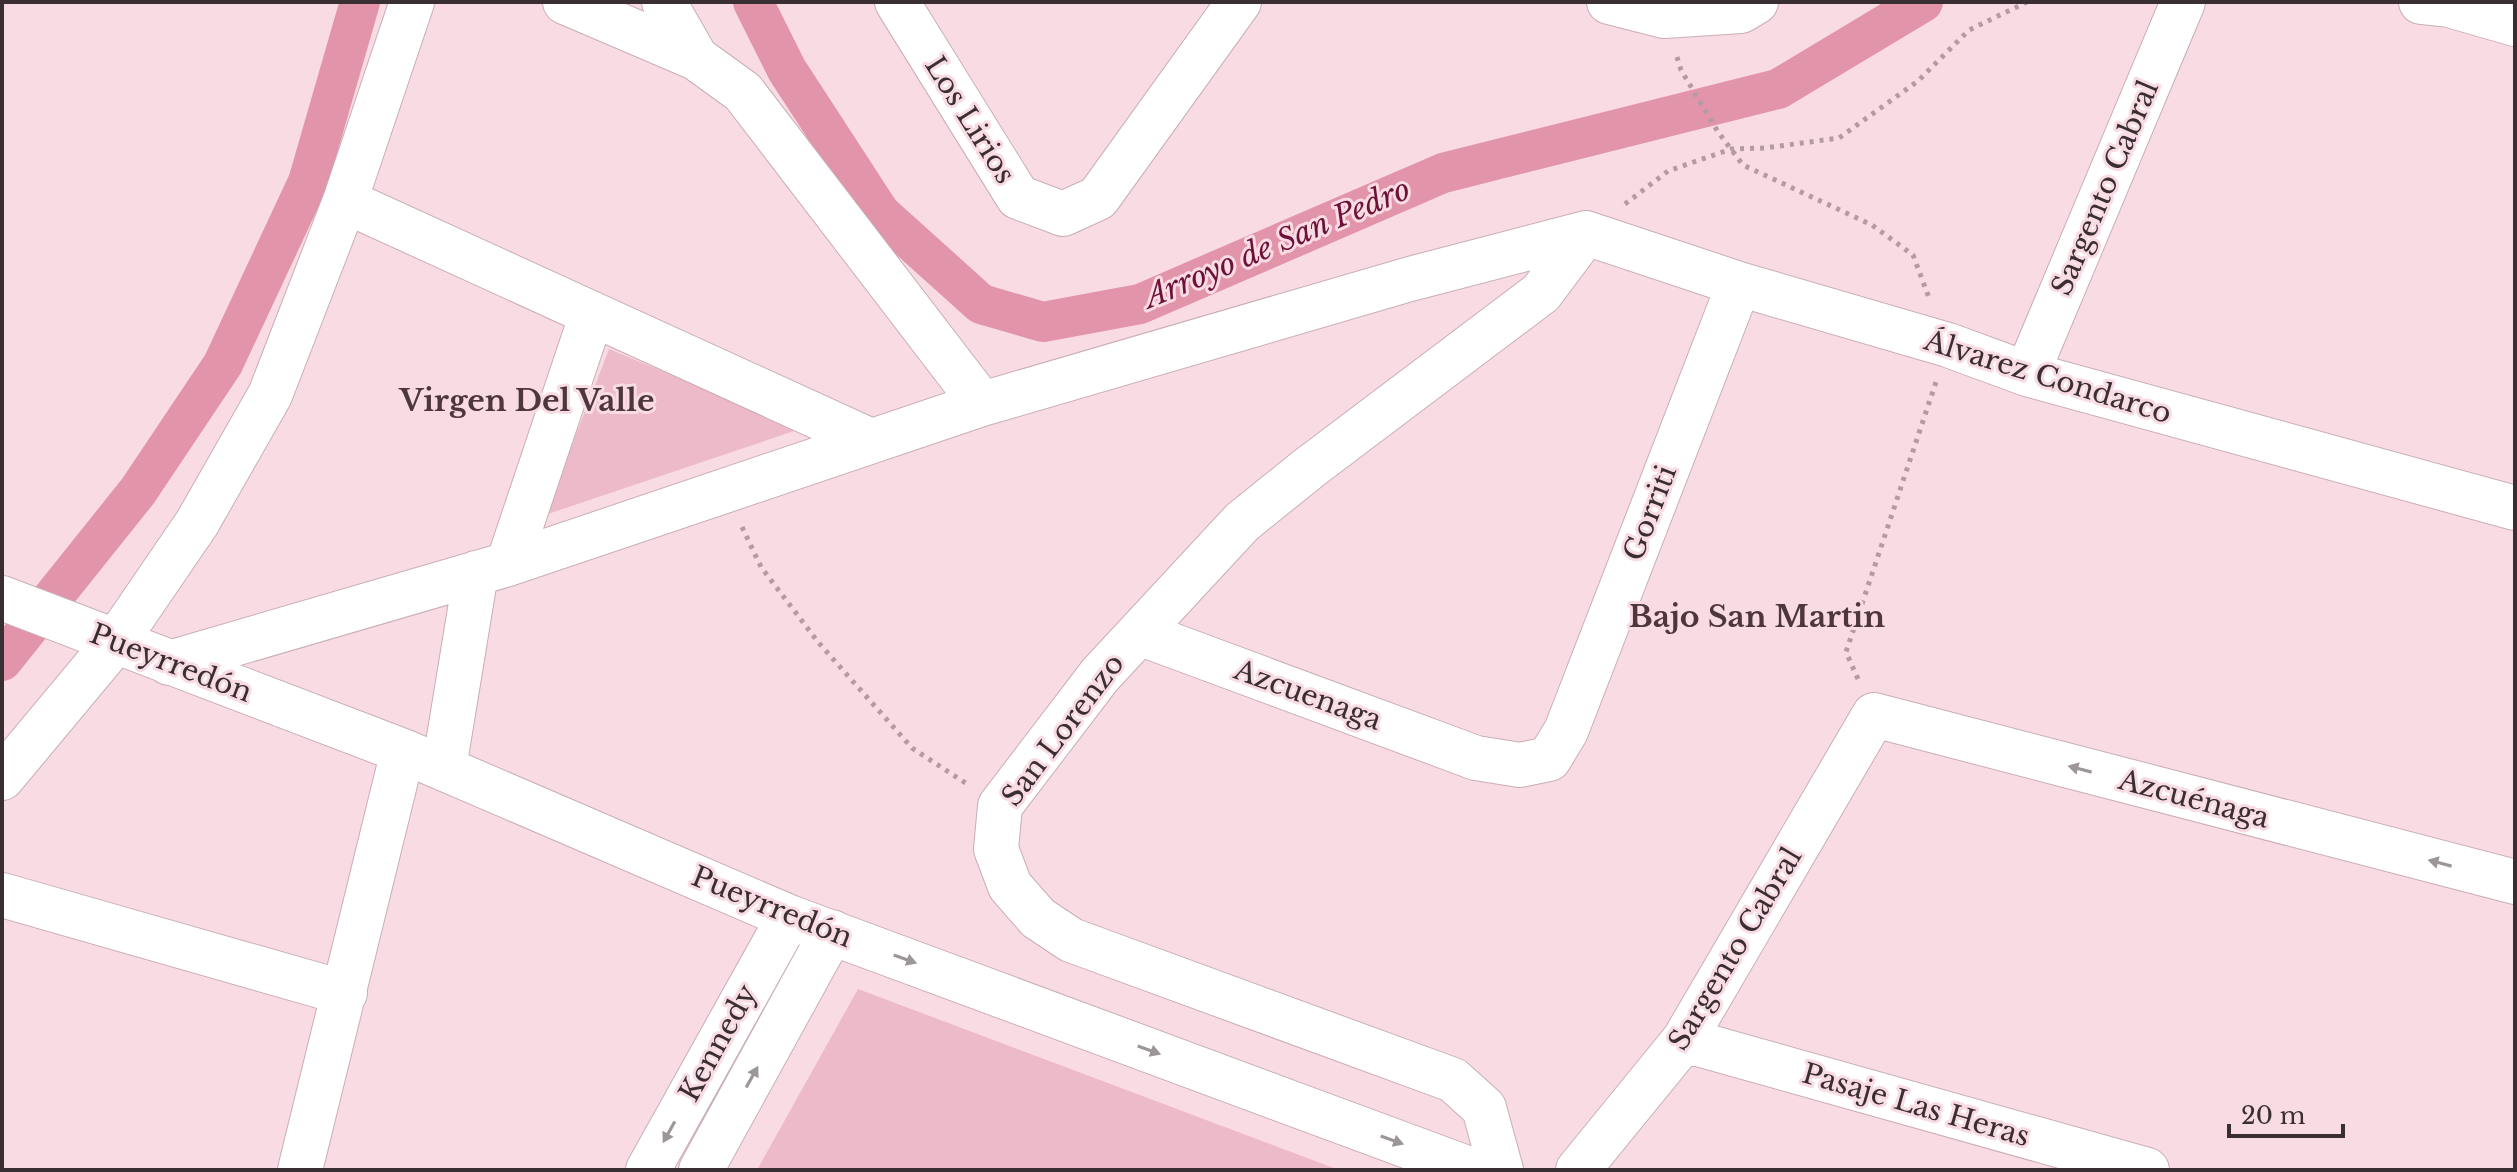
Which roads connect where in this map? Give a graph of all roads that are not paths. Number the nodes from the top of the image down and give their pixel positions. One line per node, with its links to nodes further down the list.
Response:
1 (412, 2): 12 (street)
2 (565, 2): 11 (street)
3 (664, 2): 11 (street)
4 (897, 2): 5 (street, Los Lirios)
5 (1239, 2)
6 (1609, 2): 7 (street)
7 (1756, 2)
8 (2183, 2): 16 (street, Sargento Cabral)
9 (2421, 2): 10 (street)
10 (2515, 24)
11 (696, 58): 17 (street)
12 (345, 201): 15 (street); 23 (street)
13 (1586, 233): 14 (street, Álvarez Condarco); 17 (street); 22 (street, San Lorenzo)
14 (1739, 284): 16 (street, Álvarez Condarco); 27 (street, Gorriti)
15 (592, 314): 18 (street); 20 (street)
16 (2027, 374): 19 (street, Álvarez Condarco)
17 (982, 404): 18 (street)
18 (871, 441): 20 (street)
19 (2515, 508)
20 (492, 568): 24 (street); 28 (street)
21 (5, 599): 23 (street, Pueyrredón)
22 (1139, 633): 27 (street, Azcuenaga); 40 (street, San Lorenzo)
23 (98, 634): 24 (street, Pueyrredón); 29 (street)
24 (169, 663): 26 (street, Pueyrredón)
25 (1874, 715): 30 (street, Azcuénaga, one-way to 25); 35 (street, Sargento Cabral)
26 (403, 751): 28 (street, Pueyrredón); 34 (street)
27 (1476, 758)
28 (444, 768): 32 (street, Pueyrredón)
29 (2, 778)
30 (2515, 882)
31 (2, 895): 34 (street)
32 (789, 917): 33 (street, Pueyrredón); 37 (street, Kennedy, one-way to 37)
33 (832, 932): 38 (street, Kennedy, one-way to 33); 39 (street, Pueyrredón, one-way to 39)
34 (345, 993): 36 (street)
35 (1684, 1040): 41 (street, Sargento Cabral); 42 (street, Pasaje Las Heras)
36 (300, 1170)
37 (648, 1170)
38 (701, 1170)
39 (1472, 1170)
40 (1501, 1170)
41 (1578, 1170)
42 (2147, 1170)

